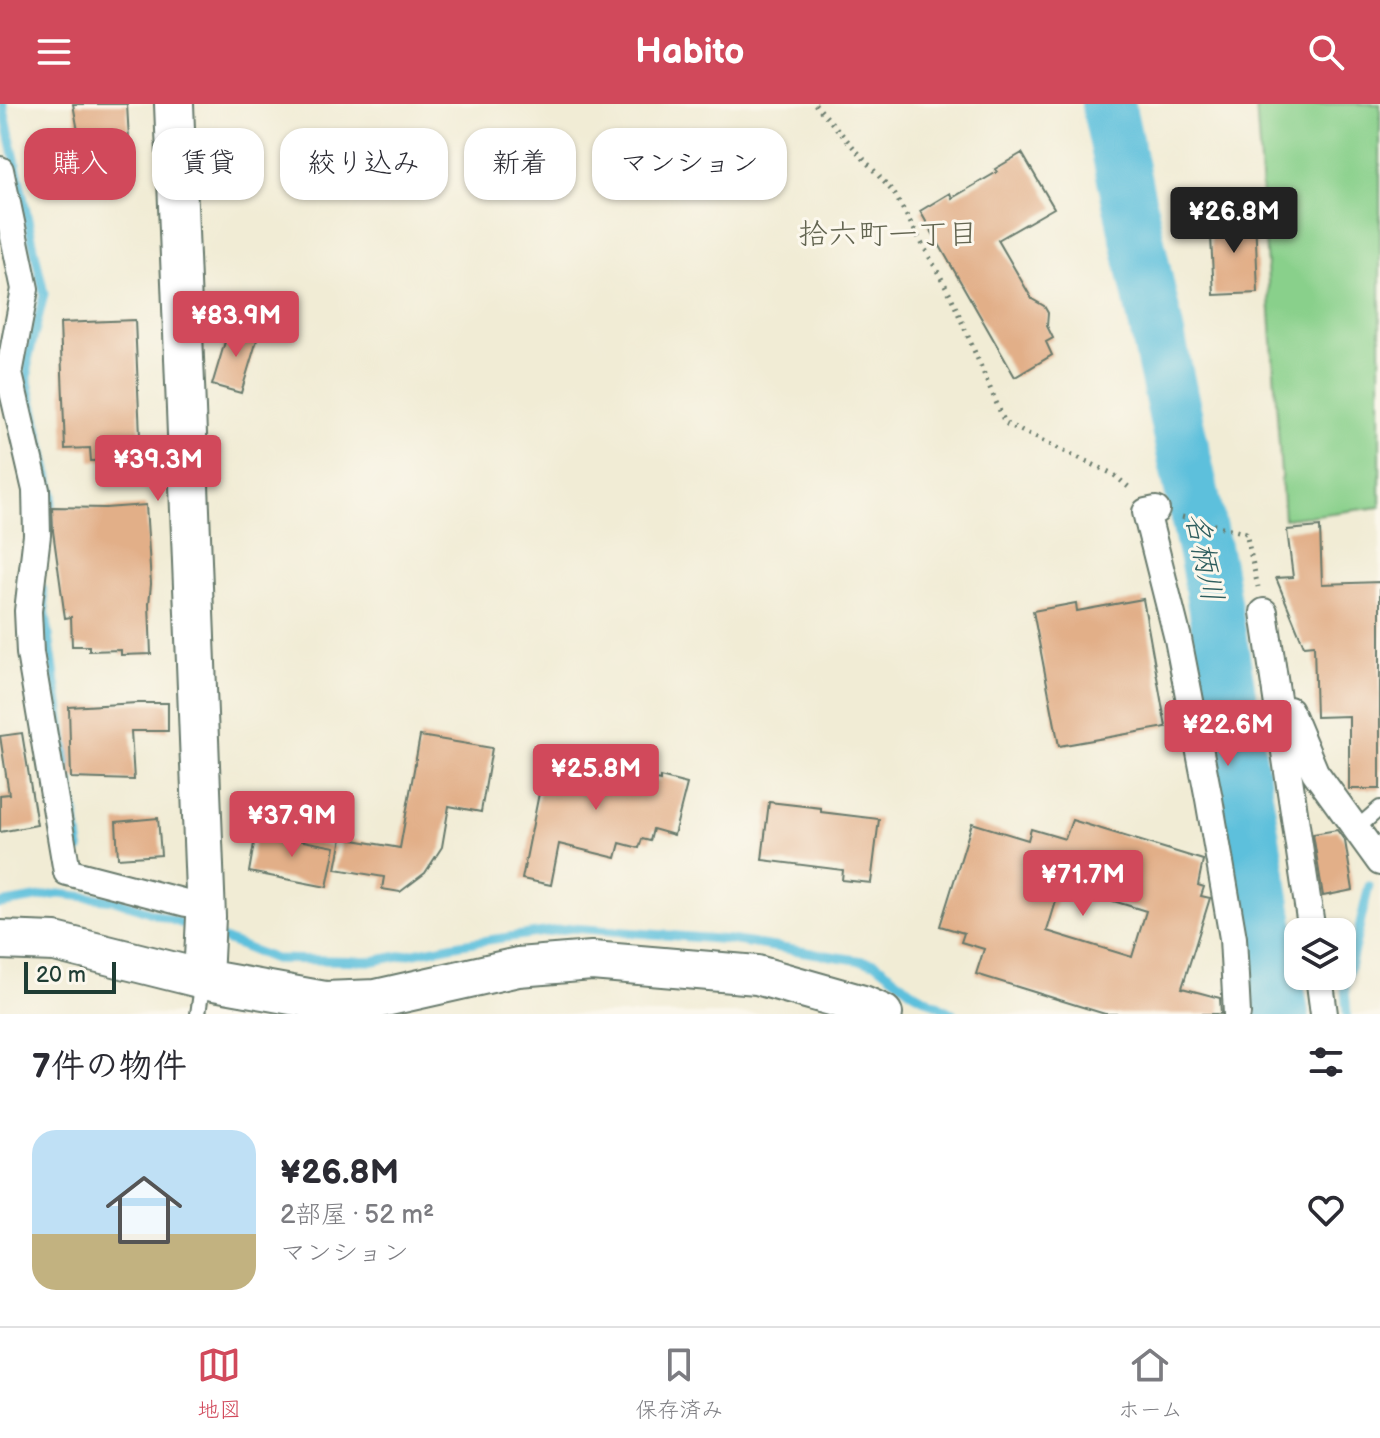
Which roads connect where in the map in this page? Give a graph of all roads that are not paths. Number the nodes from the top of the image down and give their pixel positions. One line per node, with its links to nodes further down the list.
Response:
1 (174, 104): 11 (street)
2 (0, 170): 11 (street)
3 (1156, 510): 14 (street)
4 (1264, 612): 5 (street)
5 (1274, 673): 7 (street); 9 (street)
6 (1380, 808): 7 (lane)
7 (1355, 830): 8 (street)
8 (1380, 862)
9 (1310, 918)
10 (0, 940): 11 (street)
11 (203, 952): 13 (street)
12 (1321, 990): 15 (street)
13 (883, 1014)
14 (1237, 1014)
15 (1324, 1014)

